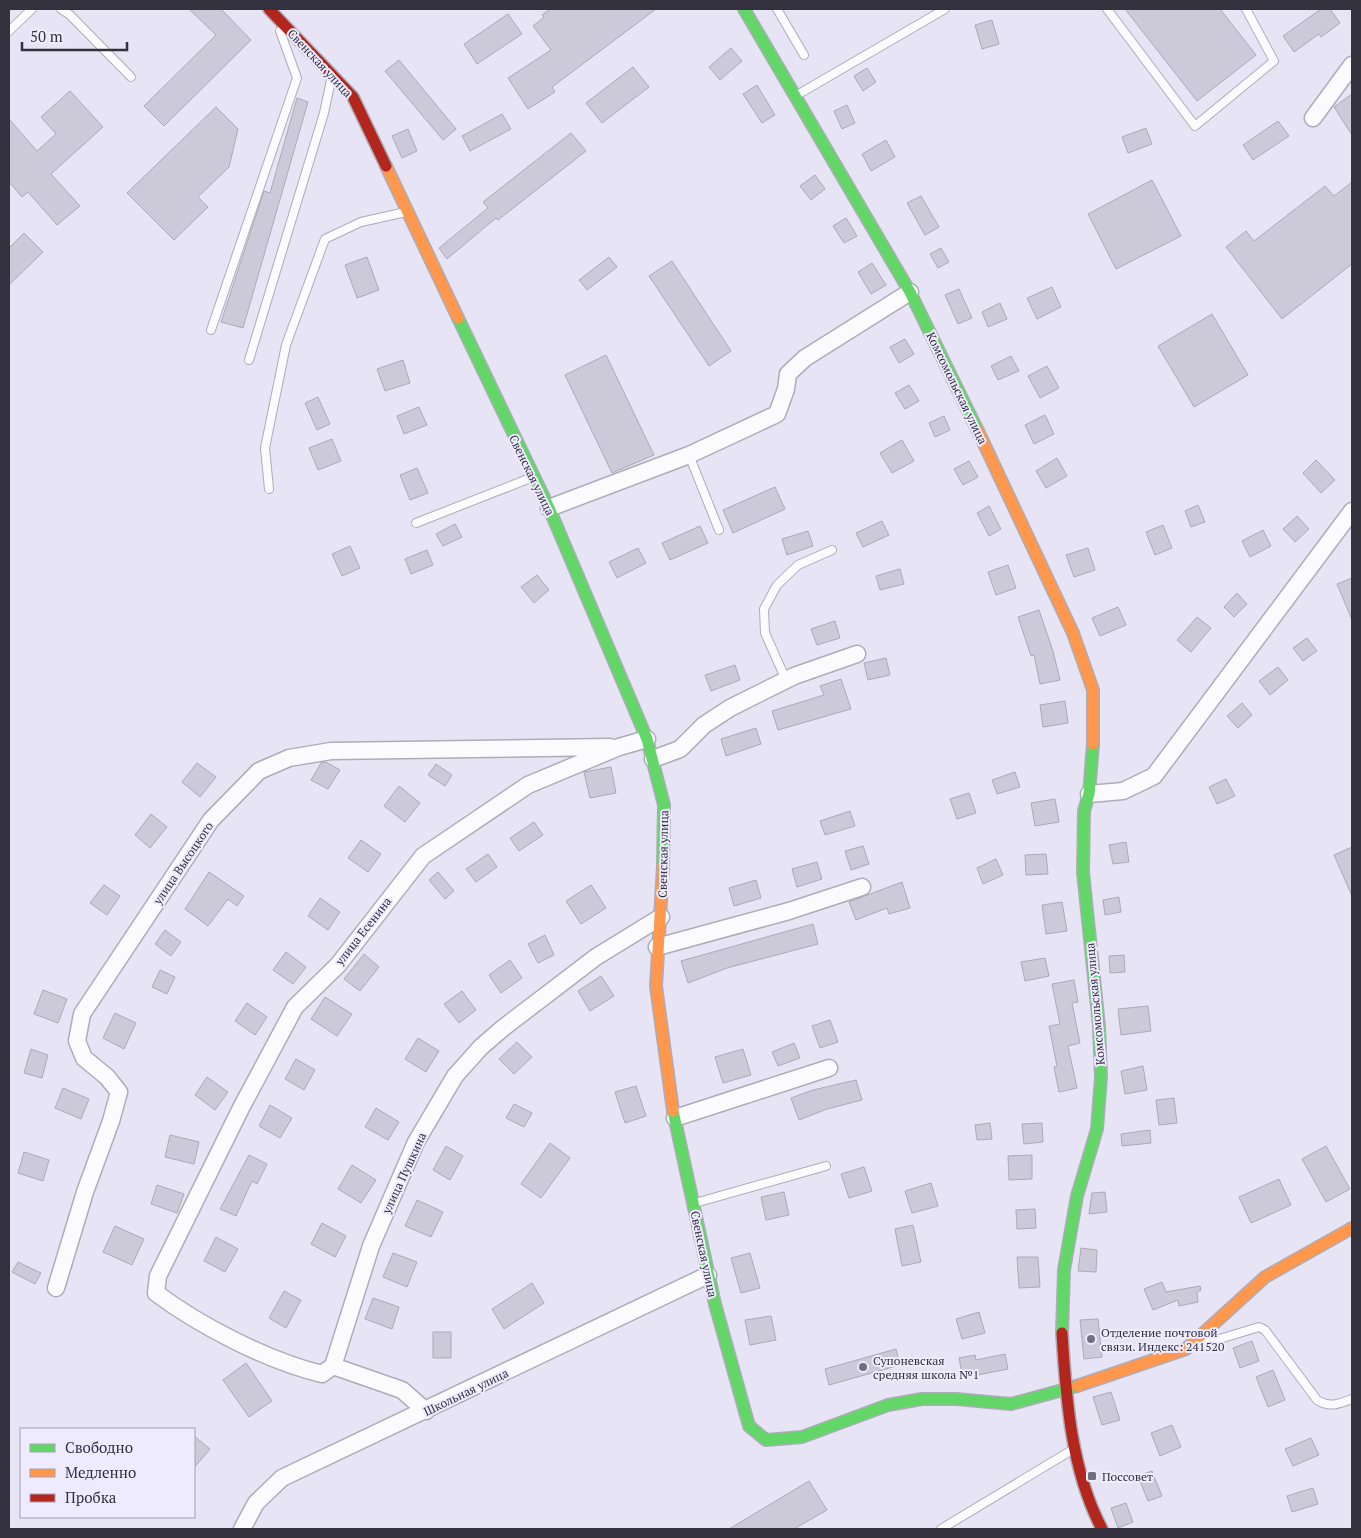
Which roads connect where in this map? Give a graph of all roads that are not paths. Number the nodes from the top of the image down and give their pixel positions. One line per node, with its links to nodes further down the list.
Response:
1 (32, 9): 9 (lane)
2 (61, 9): 13 (lane)
3 (744, 9): 14 (street, Комсомольская улица)
4 (777, 9): 10 (lane)
5 (945, 9): 14 (lane)
6 (1107, 9): 7 (lane)
7 (1246, 9)
8 (271, 11): 12 (street, Свенская улица); 18 (lane)
9 (9, 32)
10 (804, 55)
11 (1352, 64): 15 (street)
12 (332, 75): 16 (street, Свенская улица); 19 (lane)
13 (131, 77)
14 (795, 96): 17 (street, Комсомольская улица)
15 (1313, 118)
16 (408, 211): 21 (street, Свенская улица); 22 (lane)
17 (910, 292): 20 (street); 33 (street, Комсомольская улица)
18 (210, 330)
19 (249, 360)
20 (689, 455): 23 (street); 26 (lane)
21 (532, 477): 23 (street, Свенская улица); 25 (lane)
22 (269, 489)
23 (549, 508): 30 (street, Свенская улица)
24 (1352, 511): 33 (street)
25 (416, 523)
26 (719, 530)
27 (832, 550): 29 (lane)
28 (857, 654): 29 (street)
29 (786, 680): 32 (street)
30 (647, 738): 31 (street, улица Есенина); 32 (street, Свенская улица)
31 (619, 747): 43 (street, улица Высоцкого); 45 (street, улица Есенина)
32 (653, 759): 35 (street, Свенская улица)
33 (1089, 794): 46 (street, Комсомольская улица)
34 (862, 887): 36 (street)
35 (661, 917): 36 (street, Свенская улица); 45 (street, улица Пушкина)
36 (657, 947): 38 (street, Свенская улица)
37 (829, 1068): 38 (street)
38 (675, 1118): 40 (street, Свенская улица)
39 (826, 1166): 40 (lane)
40 (693, 1204): 42 (street, Свенская улица)
41 (1352, 1228): 44 (street)
42 (708, 1275): 46 (street, Свенская улица); 48 (street, Школьная улица)
43 (56, 1288)
44 (1186, 1349): 46 (street); 47 (lane)
45 (333, 1366): 48 (street)
46 (1067, 1390): 49 (street, Комсомольская улица)
47 (1352, 1399)
48 (426, 1411): 50 (street, Школьная улица)
49 (1075, 1448): 51 (lane); 52 (street, Комсомольская улица)
50 (242, 1529)
51 (941, 1529)
52 (1102, 1529)

